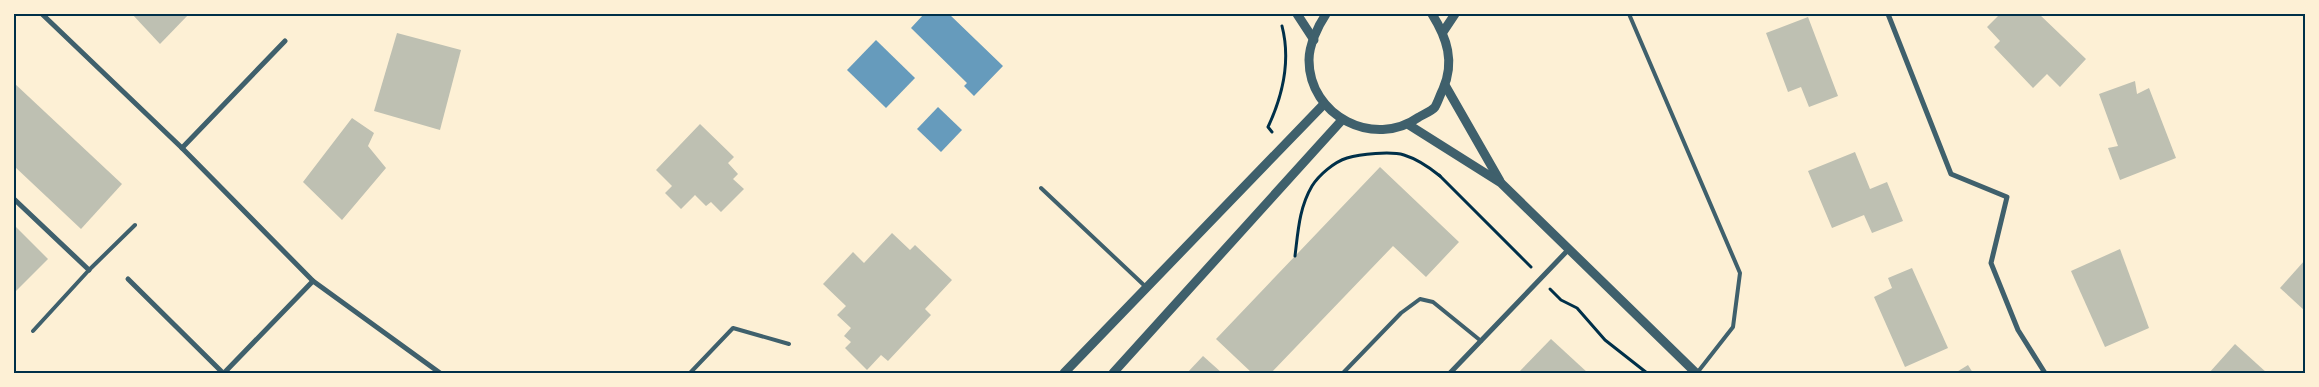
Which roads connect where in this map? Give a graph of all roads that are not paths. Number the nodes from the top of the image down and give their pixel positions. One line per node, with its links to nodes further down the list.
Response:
1 (42, 14): 15 (street)
2 (1297, 14): 9 (street)
3 (1326, 14): 9 (street)
4 (1432, 14): 8 (street)
5 (1455, 14): 8 (street)
6 (1629, 14): 35 (lane)
7 (1888, 14): 36 (street)
8 (1444, 32): 11 (street)
9 (1314, 40): 12 (street)
10 (285, 41): 15 (street)
11 (1444, 85): 14 (street); 16 (street)
12 (1324, 104): 13 (street); 24 (street)
13 (1342, 120): 14 (street); 32 (street)
14 (1409, 125): 16 (street)
15 (182, 148): 23 (street)
16 (1501, 183): 20 (street)
17 (1041, 188): 24 (lane)
18 (14, 199): 21 (street)
19 (135, 225): 21 (lane)
20 (1568, 250): 26 (street); 35 (street)
21 (89, 270): 25 (lane)
22 (128, 279): 28 (street)
23 (313, 281): 28 (street); 29 (street)
24 (1147, 288): 31 (street)
25 (33, 331)
26 (1481, 341): 33 (lane); 34 (street)
27 (789, 344): 30 (lane)
28 (224, 373)
29 (440, 373)
30 (690, 373)
31 (1064, 373)
32 (1113, 373)
33 (1343, 373)
34 (1450, 373)
35 (1697, 373)
36 (2045, 373)

